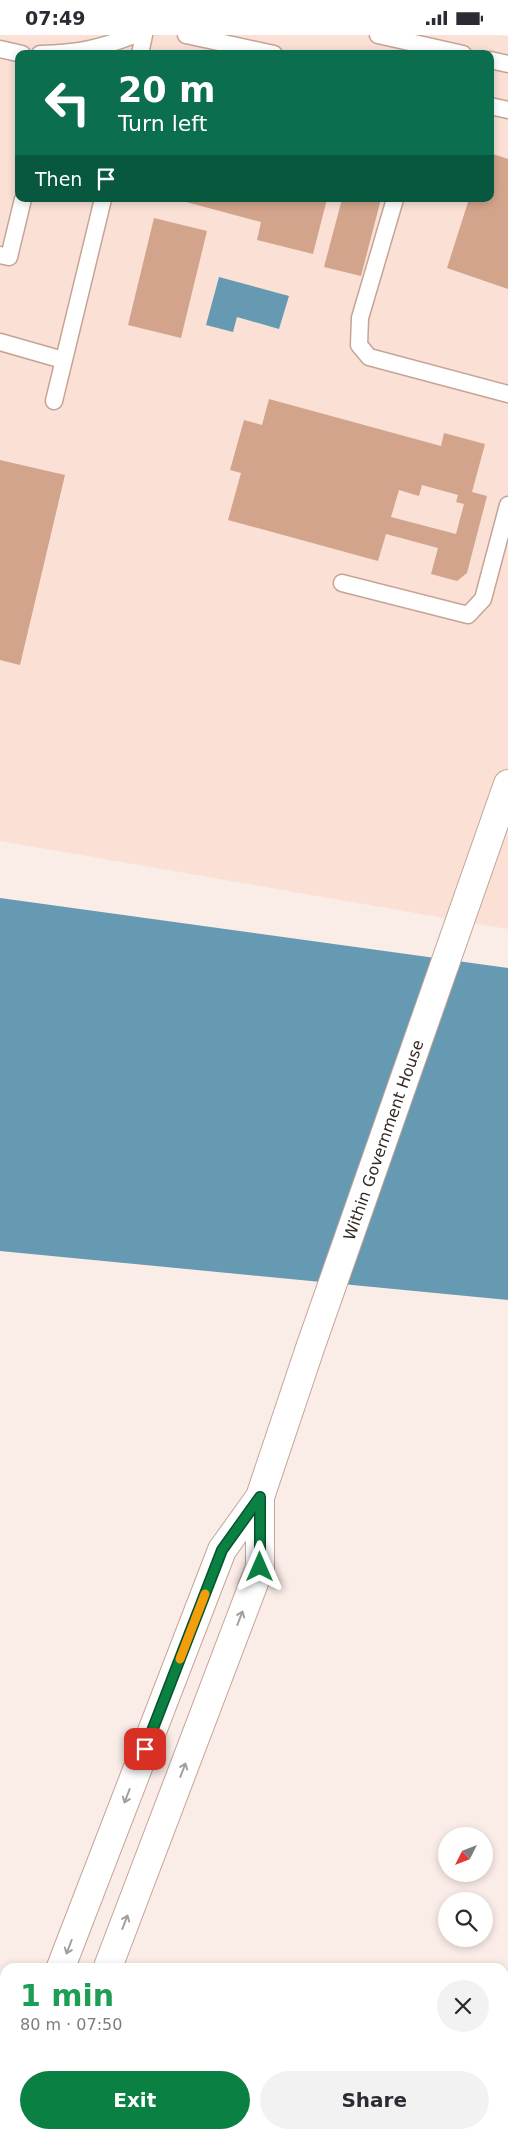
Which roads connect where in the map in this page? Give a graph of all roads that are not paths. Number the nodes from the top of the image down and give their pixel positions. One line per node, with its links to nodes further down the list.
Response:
1 (134, 35): 6 (lane)
2 (144, 35): 7 (lane)
3 (186, 35): 8 (lane)
4 (378, 35): 9 (lane)
5 (0, 49): 10 (lane)
6 (83, 50)
7 (141, 50)
8 (255, 50)
9 (446, 50)
10 (15, 52)
11 (494, 61): 12 (lane)
12 (508, 63)
13 (494, 107): 14 (lane)
14 (508, 110)
15 (22, 202): 18 (lane)
16 (102, 202): 20 (lane)
17 (394, 202): 21 (lane)
18 (0, 255)
19 (0, 342): 20 (lane)
20 (63, 360): 22 (lane)
21 (508, 394)
22 (54, 401)
23 (508, 505): 24 (lane)
24 (342, 583)
25 (504, 794): 26 (street, Within Government House)
26 (260, 1497): 27 (street, one-way to 27); 28 (street, one-way to 26)
27 (63, 1963)
28 (110, 1963)

